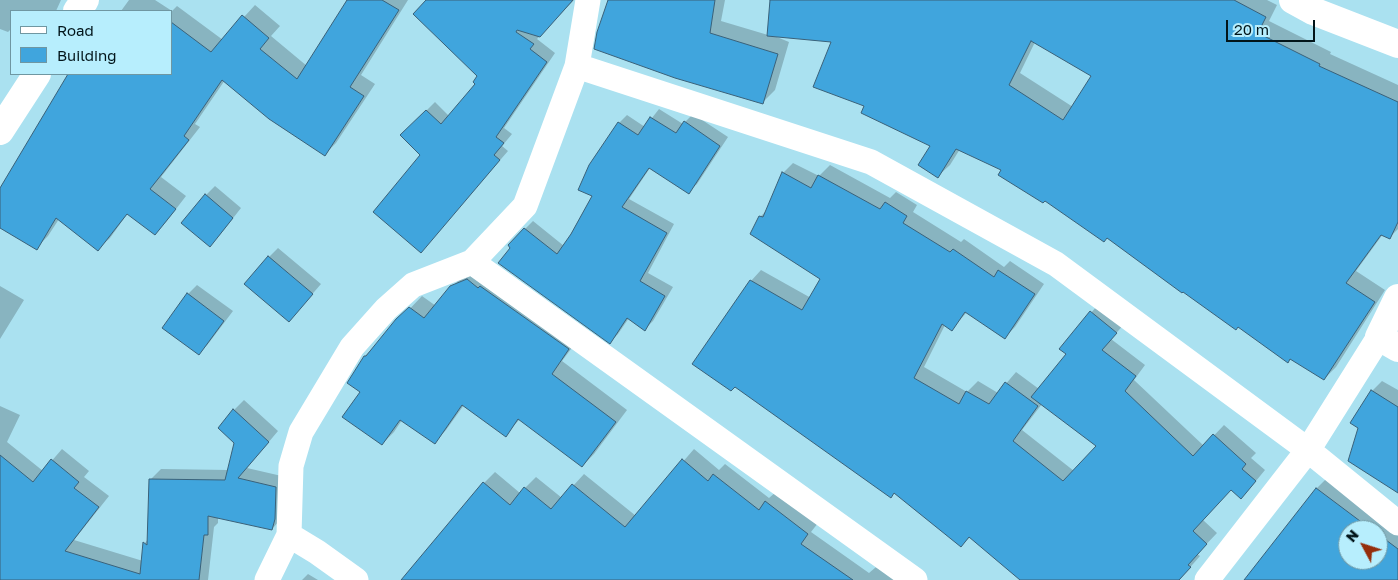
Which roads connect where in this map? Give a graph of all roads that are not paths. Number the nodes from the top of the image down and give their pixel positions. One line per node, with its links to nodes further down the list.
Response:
1 (588, 0): 4 (street)
2 (1293, 0): 3 (street)
3 (1398, 44)
4 (577, 66): 7 (street); 10 (street)
5 (36, 75): 6 (street)
6 (0, 131)
7 (472, 262): 12 (street); 15 (street)
8 (1398, 298): 9 (street)
9 (1389, 343): 10 (street)
10 (1308, 450): 11 (street); 16 (street)
11 (1398, 523)
12 (288, 535): 13 (street); 14 (street)
13 (268, 580)
14 (356, 580)
15 (915, 580)
16 (1207, 580)

